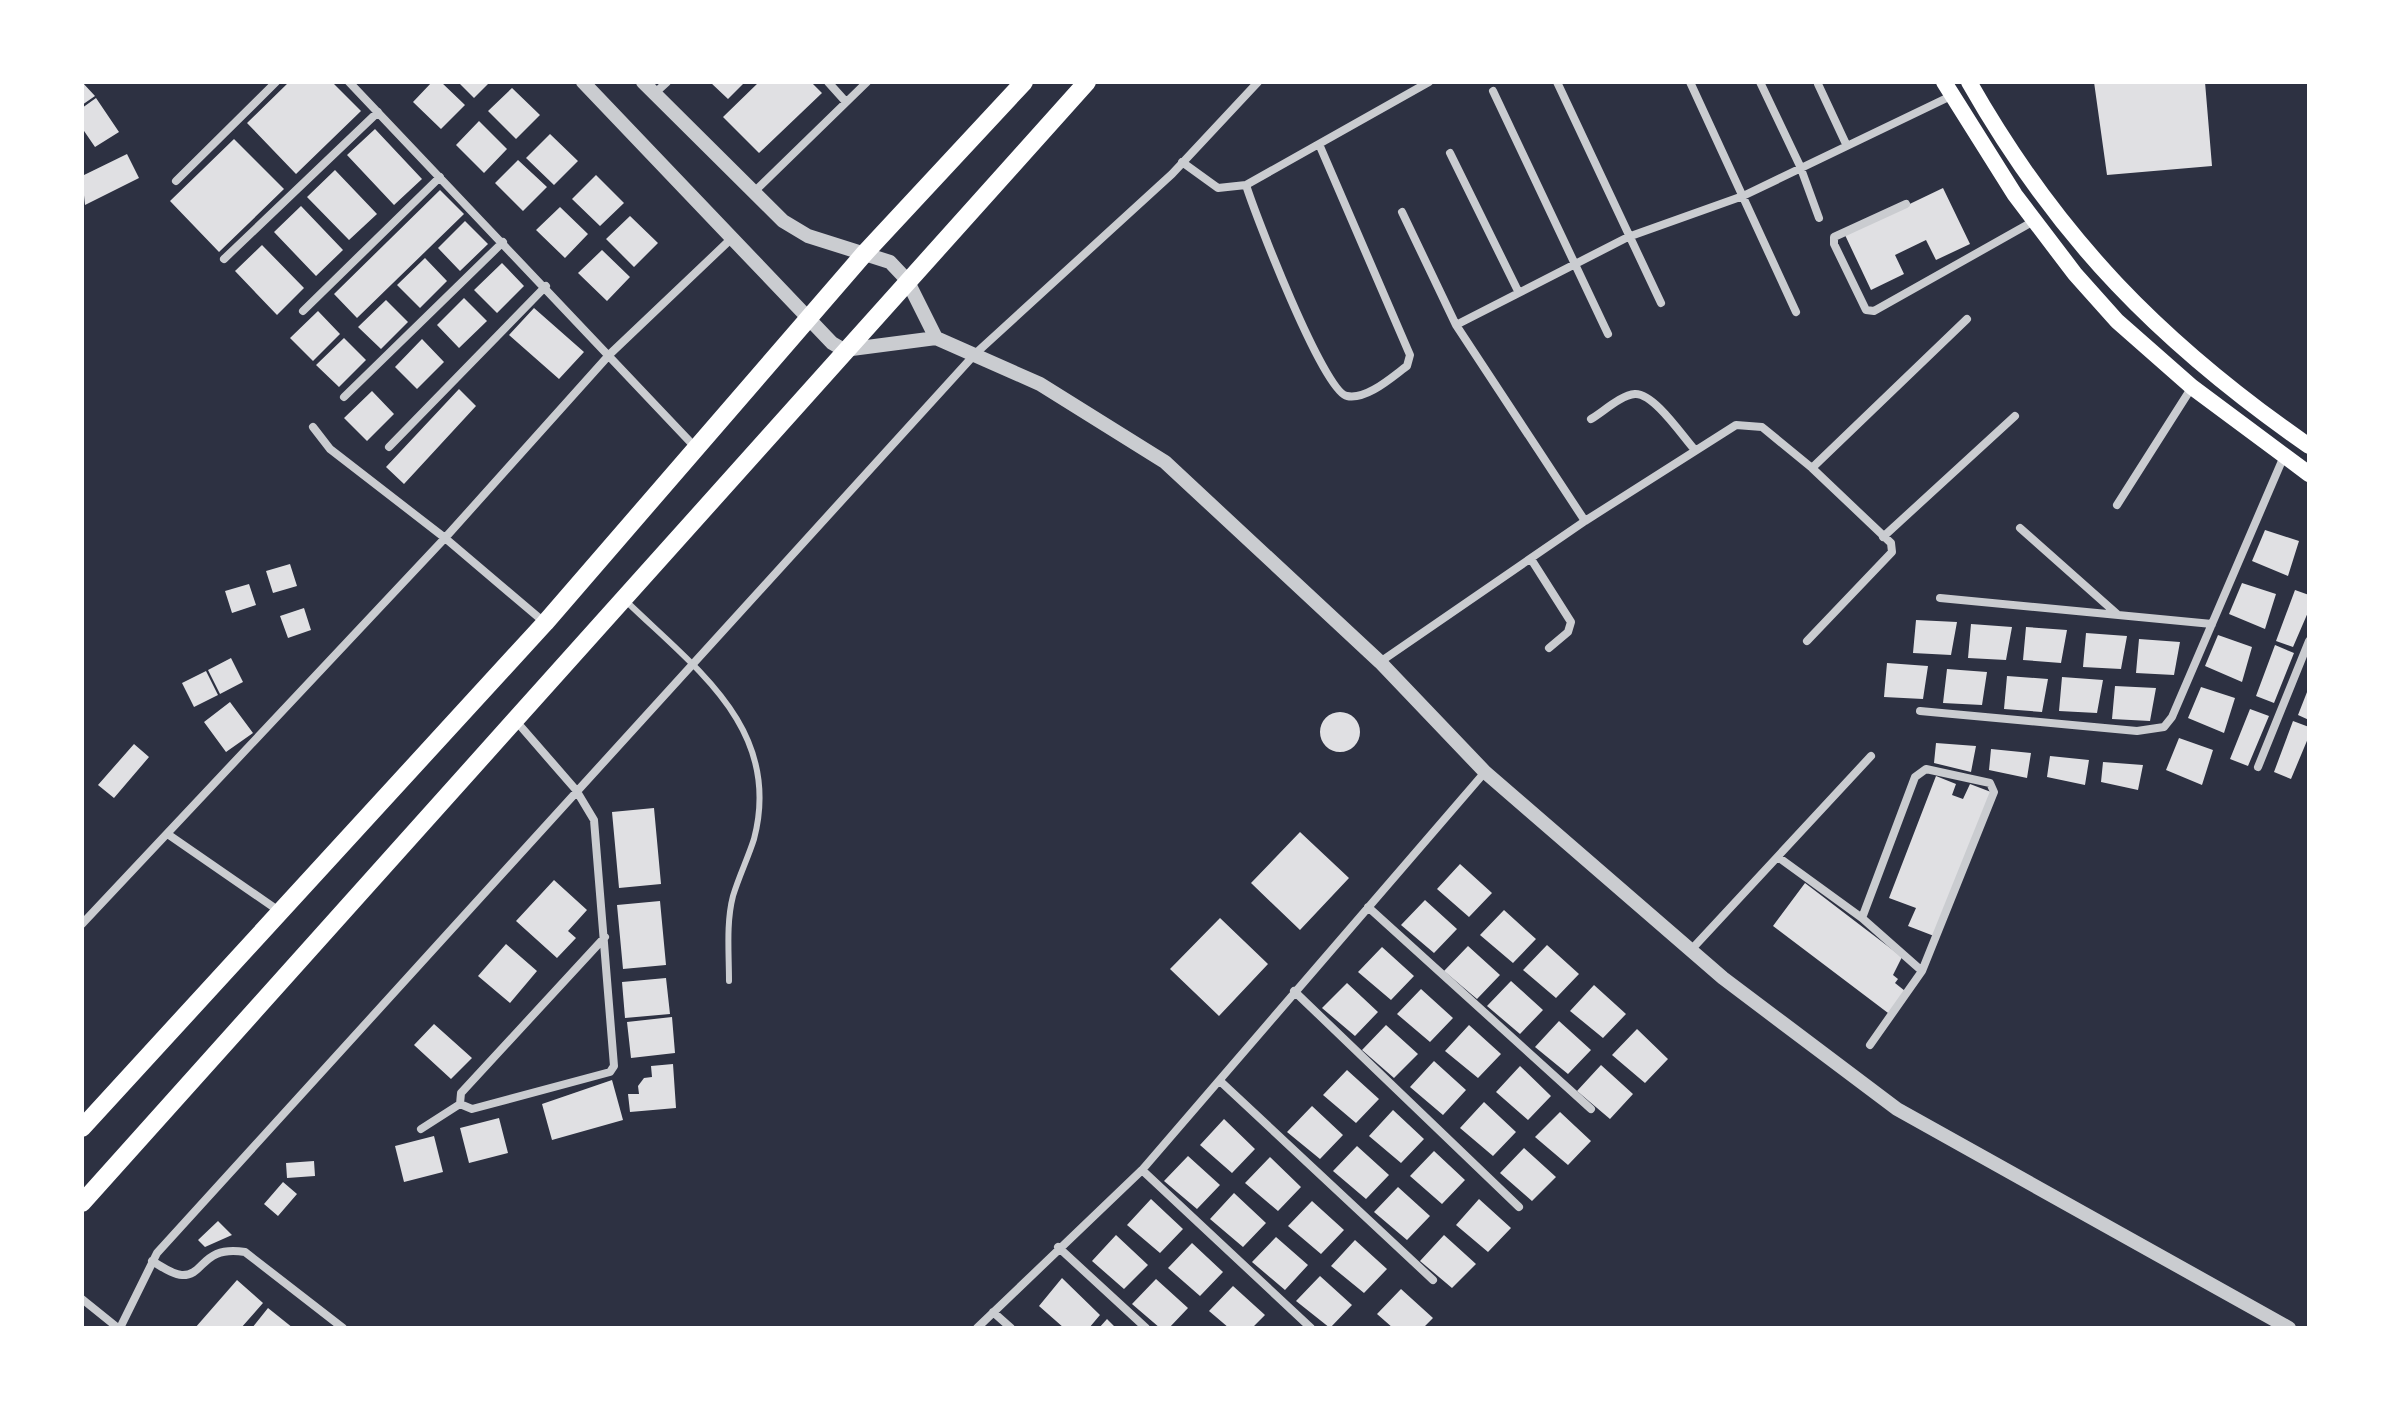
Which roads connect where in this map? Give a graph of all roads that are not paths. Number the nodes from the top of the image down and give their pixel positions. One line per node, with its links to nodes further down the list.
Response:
1 (276, 82): 28 (street)
2 (349, 82): 21 (street)
3 (583, 82): 37 (street)
4 (643, 82): 19 (street)
5 (667, 82): 19 (street)
6 (828, 82): 20 (street)
7 (867, 82): 20 (street)
8 (1024, 82): 39 (main road)
9 (1087, 82): 44 (main road)
10 (1258, 82): 25 (street)
11 (1429, 82): 22 (street)
12 (1557, 82): 36 (street)
13 (1690, 82): 31 (street)
14 (1760, 82): 26 (street)
15 (1969, 82): 41 (main road)
16 (1818, 84): 23 (street)
17 (1947, 89): 23 (street); 35 (main road)
18 (1493, 91): 42 (street)
19 (655, 93): 30 (street)
20 (846, 102): 30 (street)
21 (378, 112): 27 (street); 40 (street)
22 (1319, 144): 29 (street); 29 (street)
23 (1846, 144): 26 (street)
24 (1450, 153): 46 (street)
25 (1182, 162): 29 (street); 57 (street)
26 (1800, 166): 31 (street); 34 (street)
27 (440, 177): 38 (street); 48 (street)
28 (176, 181)
29 (1246, 185)
30 (753, 193): 39 (street)
31 (1743, 196): 36 (street); 49 (street)
32 (1906, 204): 35 (street)
33 (1402, 212): 52 (street)
34 (1819, 218)
35 (2034, 221): 43 (main road)
36 (1628, 237): 42 (street); 47 (street)
37 (732, 238): 51 (street); 56 (street)
38 (503, 242): 45 (street); 59 (street)
39 (864, 254): 44 (street); 51 (main road)
40 (224, 259)
41 (2092, 260): 43 (main road); 63 (main road)
42 (1573, 264): 46 (street); 53 (street)
43 (2075, 274): 58 (main road)
44 (907, 280): 54 (street); 55 (main road)
45 (546, 286): 56 (street); 64 (street)
46 (1518, 291): 52 (street)
47 (1661, 303)
48 (303, 311)
49 (1796, 312)
50 (1967, 319): 68 (street)
51 (807, 320): 55 (street); 65 (main road)
52 (1456, 325): 71 (street)
53 (1608, 334)
54 (936, 338): 55 (street); 57 (street)
55 (844, 350): 77 (main road)
56 (610, 354): 65 (street); 74 (street)
57 (975, 354): 84 (street); 85 (street)
58 (2192, 387): 67 (main road); 70 (street)
59 (344, 397)
60 (2015, 416): 73 (street)
61 (1591, 419): 66 (street)
62 (313, 427): 74 (street)
63 (2309, 446)
64 (389, 447)
65 (697, 450): 79 (main road)
66 (1695, 450): 68 (street); 71 (street)
67 (2284, 456): 69 (main road); 80 (street)
68 (1812, 468): 73 (street)
69 (2309, 474)
70 (2117, 505)
71 (1585, 521): 75 (street)
72 (2020, 528): 78 (street)
73 (1883, 537): 81 (street)
74 (445, 538): 79 (street); 92 (street)
75 (1531, 559): 83 (street); 84 (street)
76 (1940, 598): 78 (street)
77 (624, 599): 85 (lane); 87 (main road)
78 (2117, 615): 80 (street)
79 (545, 623): 95 (main road)
80 (2212, 624): 86 (street)
81 (1807, 641)
82 (2309, 641): 89 (street)
83 (1549, 648)
84 (1380, 662): 90 (street)
85 (692, 665): 91 (street); 101 (lane)
86 (1920, 711)
87 (516, 721): 91 (street); 110 (main road)
88 (1871, 756): 93 (street)
89 (2258, 767)
90 (1485, 772): 94 (street); 99 (street)
91 (576, 790): 98 (street); 113 (street)
92 (169, 835): 95 (street); 97 (street)
93 (1778, 857): 96 (street); 99 (street)
94 (1368, 907): 102 (street); 106 (street)
95 (279, 911): 107 (main road)
96 (1862, 918): 100 (street); 100 (street)
97 (82, 924)
98 (605, 937): 105 (street); 105 (street)
99 (1691, 950): 123 (street)
100 (1922, 971): 103 (street)
101 (729, 981)
102 (1294, 991): 104 (street); 111 (street)
103 (1870, 1045)
104 (1220, 1081): 109 (street); 114 (street)
105 (460, 1104): 108 (street)
106 (1591, 1109)
107 (82, 1128)
108 (421, 1129)
109 (1142, 1170): 112 (street); 122 (street)
110 (82, 1203)
111 (1519, 1207)
112 (1058, 1247): 116 (street); 121 (street)
113 (152, 1261): 117 (street); 118 (street)
114 (1433, 1280)
115 (82, 1299): 117 (street)
116 (993, 1312): 119 (street); 120 (street)
117 (119, 1328)
118 (343, 1328)
119 (977, 1328)
120 (1011, 1328)
121 (1146, 1328)
122 (1311, 1328)
123 (2289, 1328)

